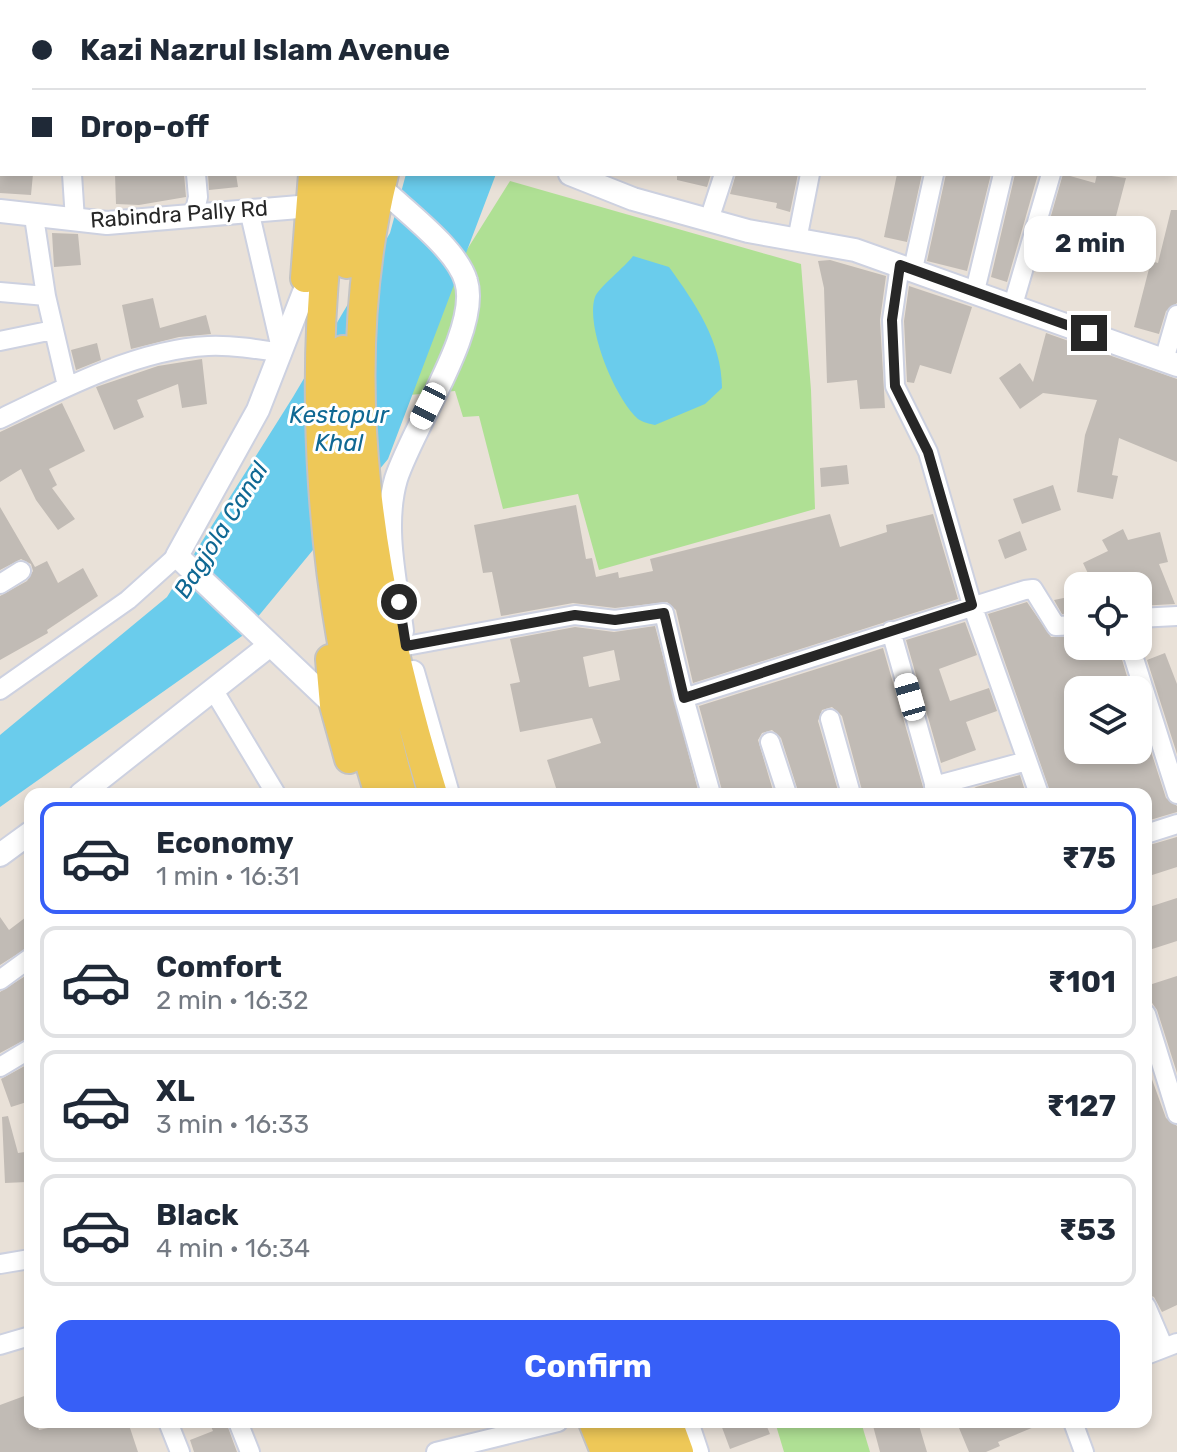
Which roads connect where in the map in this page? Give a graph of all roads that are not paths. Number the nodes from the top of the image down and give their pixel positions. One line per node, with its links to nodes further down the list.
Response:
1 (72, 176): 17 (street)
2 (196, 176): 15 (street)
3 (313, 176): 12 (main road)
4 (337, 176): 54 (main road)
5 (575, 176): 18 (street)
6 (723, 176): 18 (street)
7 (810, 176): 19 (street)
8 (933, 176): 20 (street)
9 (1003, 176): 21 (street)
10 (1050, 176): 25 (street)
11 (375, 178): 42 (street); 55 (main road); 56 (main road)
12 (311, 206): 13 (street, Rabindra Pally Rd); 23 (main road)
13 (249, 210): 15 (street, Rabindra Pally Rd); 29 (street)
14 (0, 211): 16 (street, Rabindra Pally Rd)
15 (194, 215): 17 (street, Rabindra Pally Rd)
16 (34, 217): 17 (street, Rabindra Pally Rd); 24 (street)
17 (75, 220)
18 (709, 220): 19 (street)
19 (797, 240): 20 (street)
20 (907, 267): 21 (street); 36 (street)
21 (975, 291): 25 (street)
22 (0, 292): 24 (street)
23 (304, 292): 29 (street); 47 (main road)
24 (46, 296): 27 (street)
25 (1013, 305): 30 (street)
26 (1177, 315): 30 (street)
27 (53, 330): 28 (street); 31 (street)
28 (0, 341)
29 (282, 353): 31 (street); 33 (street)
30 (1170, 362)
31 (67, 386): 32 (street)
32 (0, 419)
33 (180, 560): 41 (street); 44 (street)
34 (21, 571): 35 (street)
35 (0, 584)
36 (972, 605): 39 (street); 40 (street); 50 (street)
37 (1177, 616): 38 (street)
38 (1152, 617)
39 (1064, 626)
40 (891, 631): 46 (street); 61 (street)
41 (262, 638): 45 (street); 47 (street)
42 (406, 646): 46 (street); 57 (street)
43 (1134, 660): 64 (street)
44 (0, 690)
45 (214, 691): 51 (street); 52 (street)
46 (684, 698): 58 (street)
47 (334, 705): 53 (main road)
48 (830, 719): 60 (street)
49 (770, 742): 59 (street)
50 (1027, 761): 62 (street); 63 (street)
51 (89, 788)
52 (272, 788)
53 (358, 788)
54 (377, 788)
55 (401, 788)
56 (431, 788)
57 (446, 788)
58 (709, 788)
59 (785, 788)
60 (849, 788)
61 (935, 788)
62 (942, 788)
63 (1037, 788)
64 (1177, 794)
65 (1177, 824): 66 (street)
66 (1152, 832)
67 (24, 837): 68 (street)
68 (0, 855)
69 (24, 962): 70 (street)
70 (0, 980)
71 (1152, 1033): 74 (street)
72 (24, 1053): 73 (street)
73 (0, 1067)
74 (1177, 1114)
75 (24, 1260): 76 (street)
76 (0, 1264)
77 (1152, 1322): 80 (street)
78 (24, 1338): 79 (street)
79 (0, 1345)
80 (1162, 1348)
81 (170, 1428): 91 (street)
82 (240, 1428): 92 (street)
83 (532, 1428): 90 (street)
84 (595, 1428): 95 (main road)
85 (618, 1428): 96 (main road)
86 (641, 1428): 97 (main road)
87 (670, 1428): 98 (main road)
88 (689, 1428): 99 (street)
89 (1075, 1428): 100 (street)
90 (506, 1434): 93 (street); 94 (street)
91 (180, 1452)
92 (250, 1452)
93 (436, 1452)
94 (514, 1452)
95 (605, 1452)
96 (628, 1452)
97 (651, 1452)
98 (679, 1452)
99 (697, 1452)
100 (1084, 1452)

